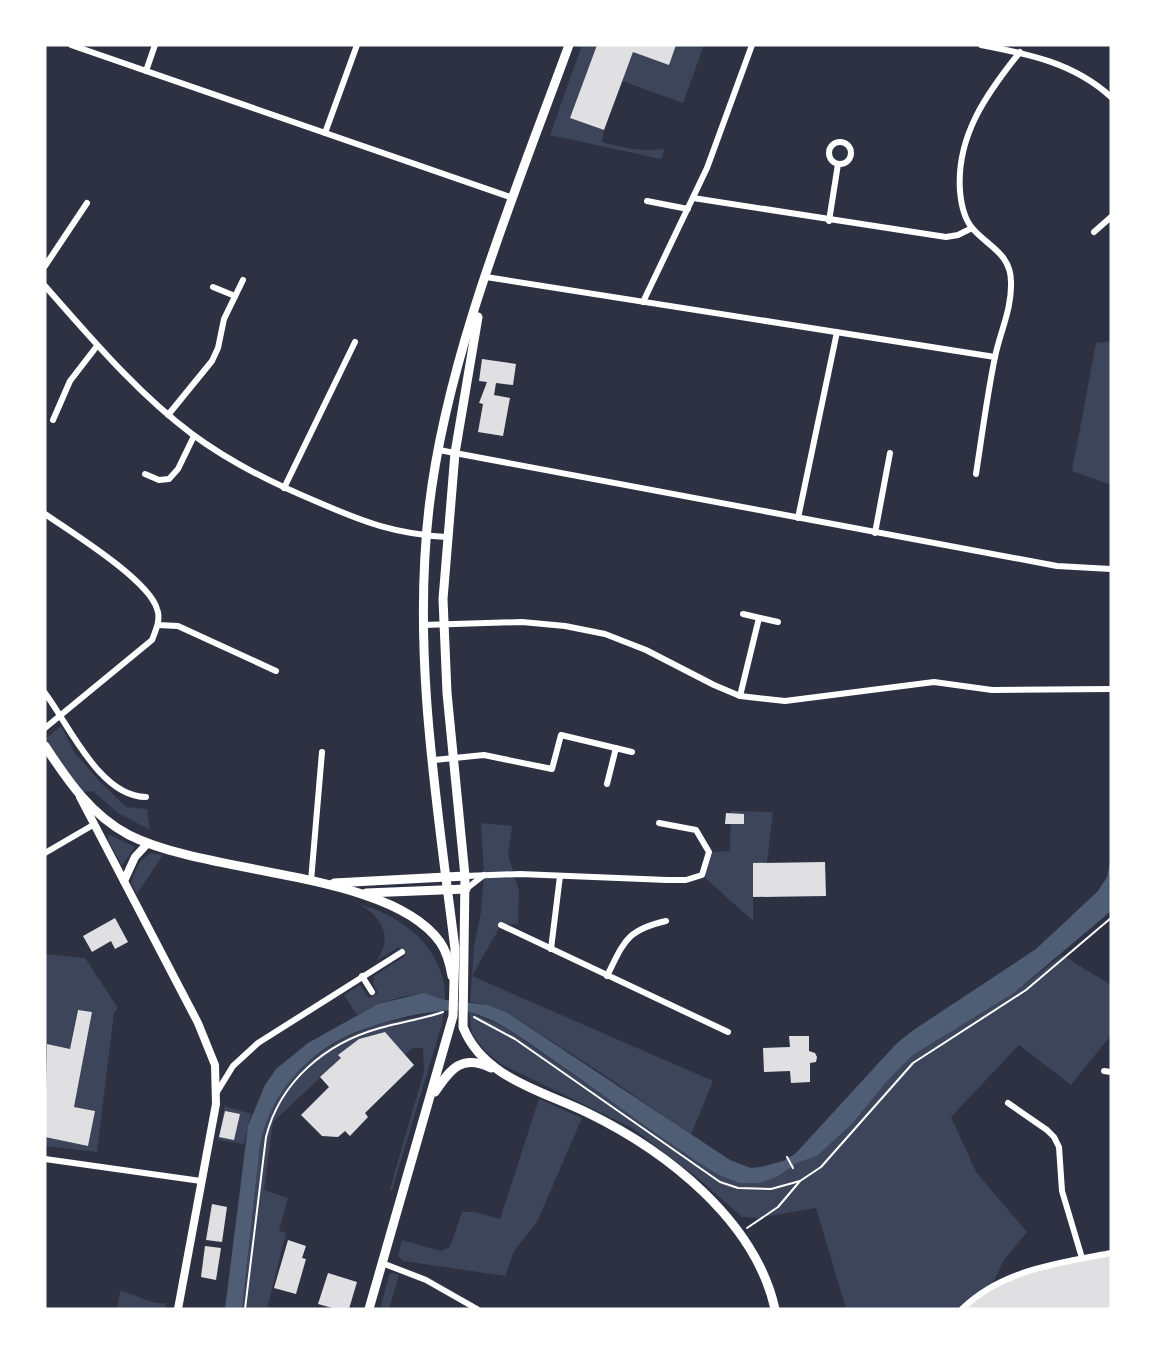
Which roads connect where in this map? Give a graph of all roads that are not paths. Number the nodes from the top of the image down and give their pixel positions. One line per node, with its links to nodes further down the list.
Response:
1 (71, 45): 8 (street)
2 (155, 45): 8 (street)
3 (357, 45): 10 (street)
4 (569, 45): 12 (main road)
5 (752, 45): 13 (street)
6 (981, 45): 7 (street)
7 (1020, 52): 9 (street); 19 (street)
8 (146, 71): 10 (street)
9 (1111, 97)
10 (325, 133): 12 (street)
11 (838, 164): 18 (street)
12 (513, 198): 22 (main road)
13 (693, 198): 16 (street); 18 (street)
14 (647, 201): 16 (street)
15 (87, 203): 21 (street)
16 (688, 209): 27 (street)
17 (1111, 217): 20 (street)
18 (829, 221): 19 (street)
19 (972, 228): 31 (street)
20 (1094, 232)
21 (45, 266)
22 (486, 277): 27 (street); 35 (main road); 36 (main road)
23 (243, 280): 26 (street)
24 (45, 286): 30 (street)
25 (213, 286): 26 (street)
26 (235, 296): 32 (street)
27 (643, 302): 28 (street)
28 (837, 332): 31 (street); 42 (street)
29 (355, 342): 40 (street)
30 (97, 346): 32 (street); 33 (street)
31 (995, 357): 39 (street)
32 (168, 415): 34 (street)
33 (53, 420)
34 (194, 436): 38 (street); 40 (street)
35 (438, 450): 36 (street); 44 (main road)
36 (455, 453): 42 (street); 45 (main road)
37 (890, 453): 43 (street)
38 (145, 474)
39 (976, 474)
40 (284, 488): 44 (street)
41 (45, 514): 51 (street)
42 (798, 518): 43 (street)
43 (875, 533): 46 (street)
44 (426, 536): 45 (street); 52 (main road)
45 (447, 537): 50 (main road)
46 (1111, 569)
47 (743, 614): 48 (street)
48 (759, 618): 49 (street); 56 (street)
49 (778, 622)
50 (443, 624): 52 (street); 56 (street); 63 (main road)
51 (158, 625): 53 (street); 57 (street)
52 (423, 625): 64 (main road)
53 (276, 671)
54 (1111, 689): 56 (street)
55 (45, 693): 57 (street)
56 (740, 696)
57 (62, 715): 58 (street); 67 (street)
58 (45, 728)
59 (45, 746): 66 (main road)
60 (616, 748): 62 (street); 63 (street); 65 (street)
61 (322, 752): 77 (street)
62 (632, 752)
63 (453, 758): 64 (street); 74 (main road)
64 (434, 760): 73 (main road)
65 (608, 784)
66 (79, 795): 69 (street); 70 (main road)
67 (146, 797)
68 (659, 823): 75 (street)
69 (93, 825): 71 (street); 76 (street)
70 (148, 843): 76 (street); 77 (main road)
71 (45, 853)
72 (484, 875): 74 (street); 75 (street); 78 (street)
73 (446, 876): 74 (main road); 77 (main road); 79 (main road)
74 (465, 876): 78 (main road)
75 (560, 876): 83 (street)
76 (124, 881): 92 (street)
77 (311, 881): 80 (main road)
78 (466, 889): 79 (main road); 88 (main road)
79 (447, 890): 80 (main road); 88 (main road)
80 (359, 893): 88 (main road)
81 (666, 921): 86 (street)
82 (501, 925): 83 (street)
83 (551, 949): 86 (street)
84 (402, 952): 85 (street)
85 (362, 976): 87 (street); 92 (street)
86 (607, 976): 90 (street)
87 (372, 992)
88 (457, 996): 89 (main road)
89 (457, 1015): 91 (main road); 93 (main road)
90 (728, 1032)
91 (504, 1075): 93 (main road); 103 (main road)
92 (217, 1092): 96 (street)
93 (429, 1101): 99 (main road)
94 (1008, 1103): 98 (street)
95 (45, 1159): 96 (street)
96 (201, 1181): 100 (street)
97 (1111, 1252): 98 (street)
98 (1082, 1258): 104 (street)
99 (382, 1263): 101 (main road); 102 (street)
100 (178, 1309)
101 (369, 1309)
102 (477, 1309)
103 (775, 1309)
104 (962, 1309)

